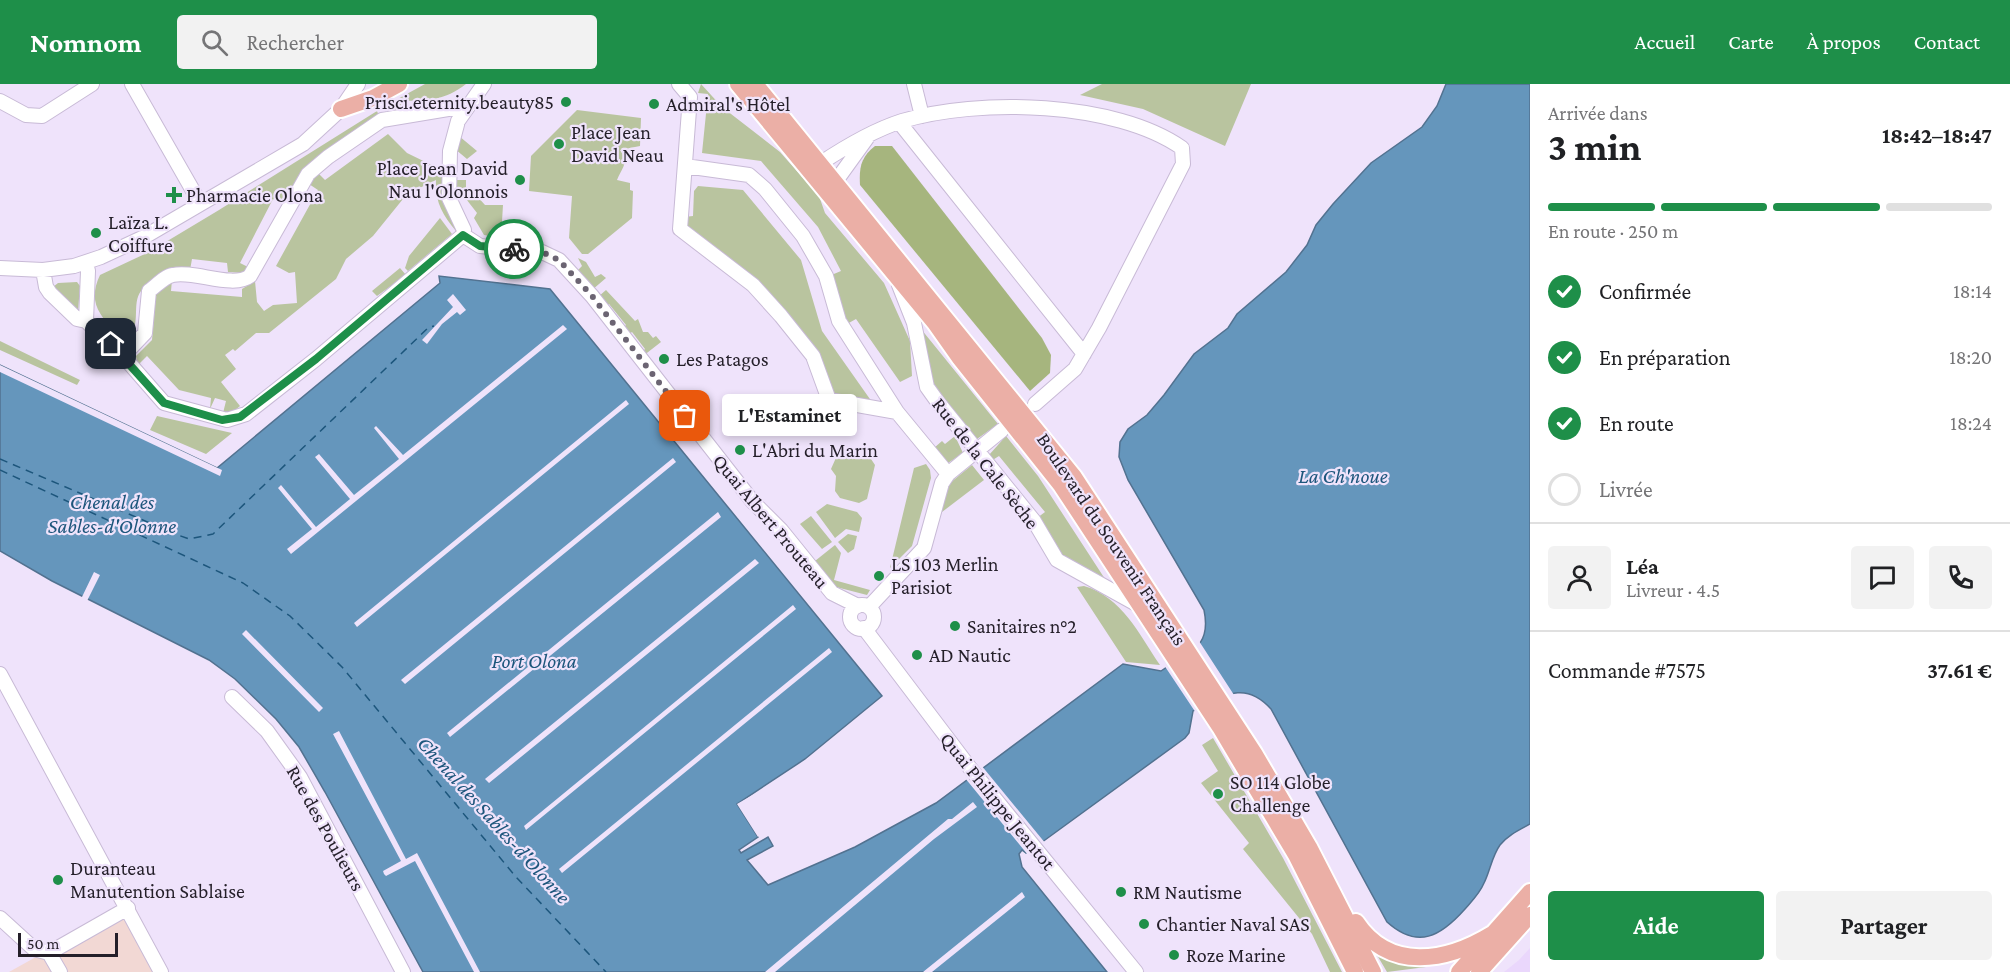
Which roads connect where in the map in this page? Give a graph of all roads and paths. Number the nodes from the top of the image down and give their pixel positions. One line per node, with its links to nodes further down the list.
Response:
1 (92, 84): 10 (street)
2 (132, 84): 19 (street)
3 (358, 84): 12 (street)
4 (399, 84): 12 (main road)
5 (484, 84): 11 (street)
6 (680, 84): 17 (street)
7 (738, 84): 24 (main road, Boulevard du Souvenir Français)
8 (756, 84): 16 (main road, Boulevard du Souvenir Français)
9 (914, 84): 13 (street)
10 (0, 101)
11 (466, 106): 20 (street); 27 (street)
12 (341, 109): 19 (street)
13 (922, 116): 14 (street); 26 (street)
14 (899, 122): 15 (street); 26 (street)
15 (869, 137): 16 (street); 18 (street)
16 (821, 163): 18 (main road, Boulevard du Souvenir Français)
17 (685, 166): 29 (street); 29 (street)
18 (836, 181): 35 (main road, Boulevard du Souvenir Français)
19 (200, 203): 21 (street)
20 (463, 235): 27 (street); 33 (street, Quai Albert Prouteau)
21 (86, 263): 23 (street); 25 (street)
22 (0, 268): 23 (street)
23 (43, 270): 25 (street)
24 (893, 272): 31 (street, Rue de la Cale Sèche); 34 (main road, Boulevard du Souvenir Français)
25 (86, 321): 27 (street)
26 (1084, 354): 28 (street)
27 (123, 356)
28 (1035, 404)
29 (897, 412): 32 (street)
30 (1002, 430): 31 (street)
31 (977, 451): 32 (street); 34 (street, Rue de la Cale Sèche)
32 (948, 474): 33 (street)
33 (863, 607): 49 (street, Quai Philippe Jeantot)
34 (1141, 607): 35 (main road, Boulevard du Souvenir Français)
35 (1172, 640): 38 (main road, Boulevard du Souvenir Français)
36 (0, 674): 41 (street)
37 (232, 697): 48 (street, Rue des Poulieurs)
38 (1227, 723): 40 (main road, Boulevard du Souvenir Français); 50 (main road, Boulevard du Souvenir Français)
39 (1530, 892): 44 (main road)
40 (1333, 894): 44 (main road); 51 (main road, Boulevard du Souvenir Français)
41 (128, 908): 45 (street); 47 (street)
42 (1530, 915): 53 (main road)
43 (0, 918): 45 (street)
44 (1492, 934): 52 (main road)
45 (49, 953): 46 (street)
46 (60, 972)
47 (161, 972)
48 (403, 972)
49 (1136, 972)
50 (1355, 972)
51 (1373, 972)
52 (1459, 972)
53 (1479, 972)

